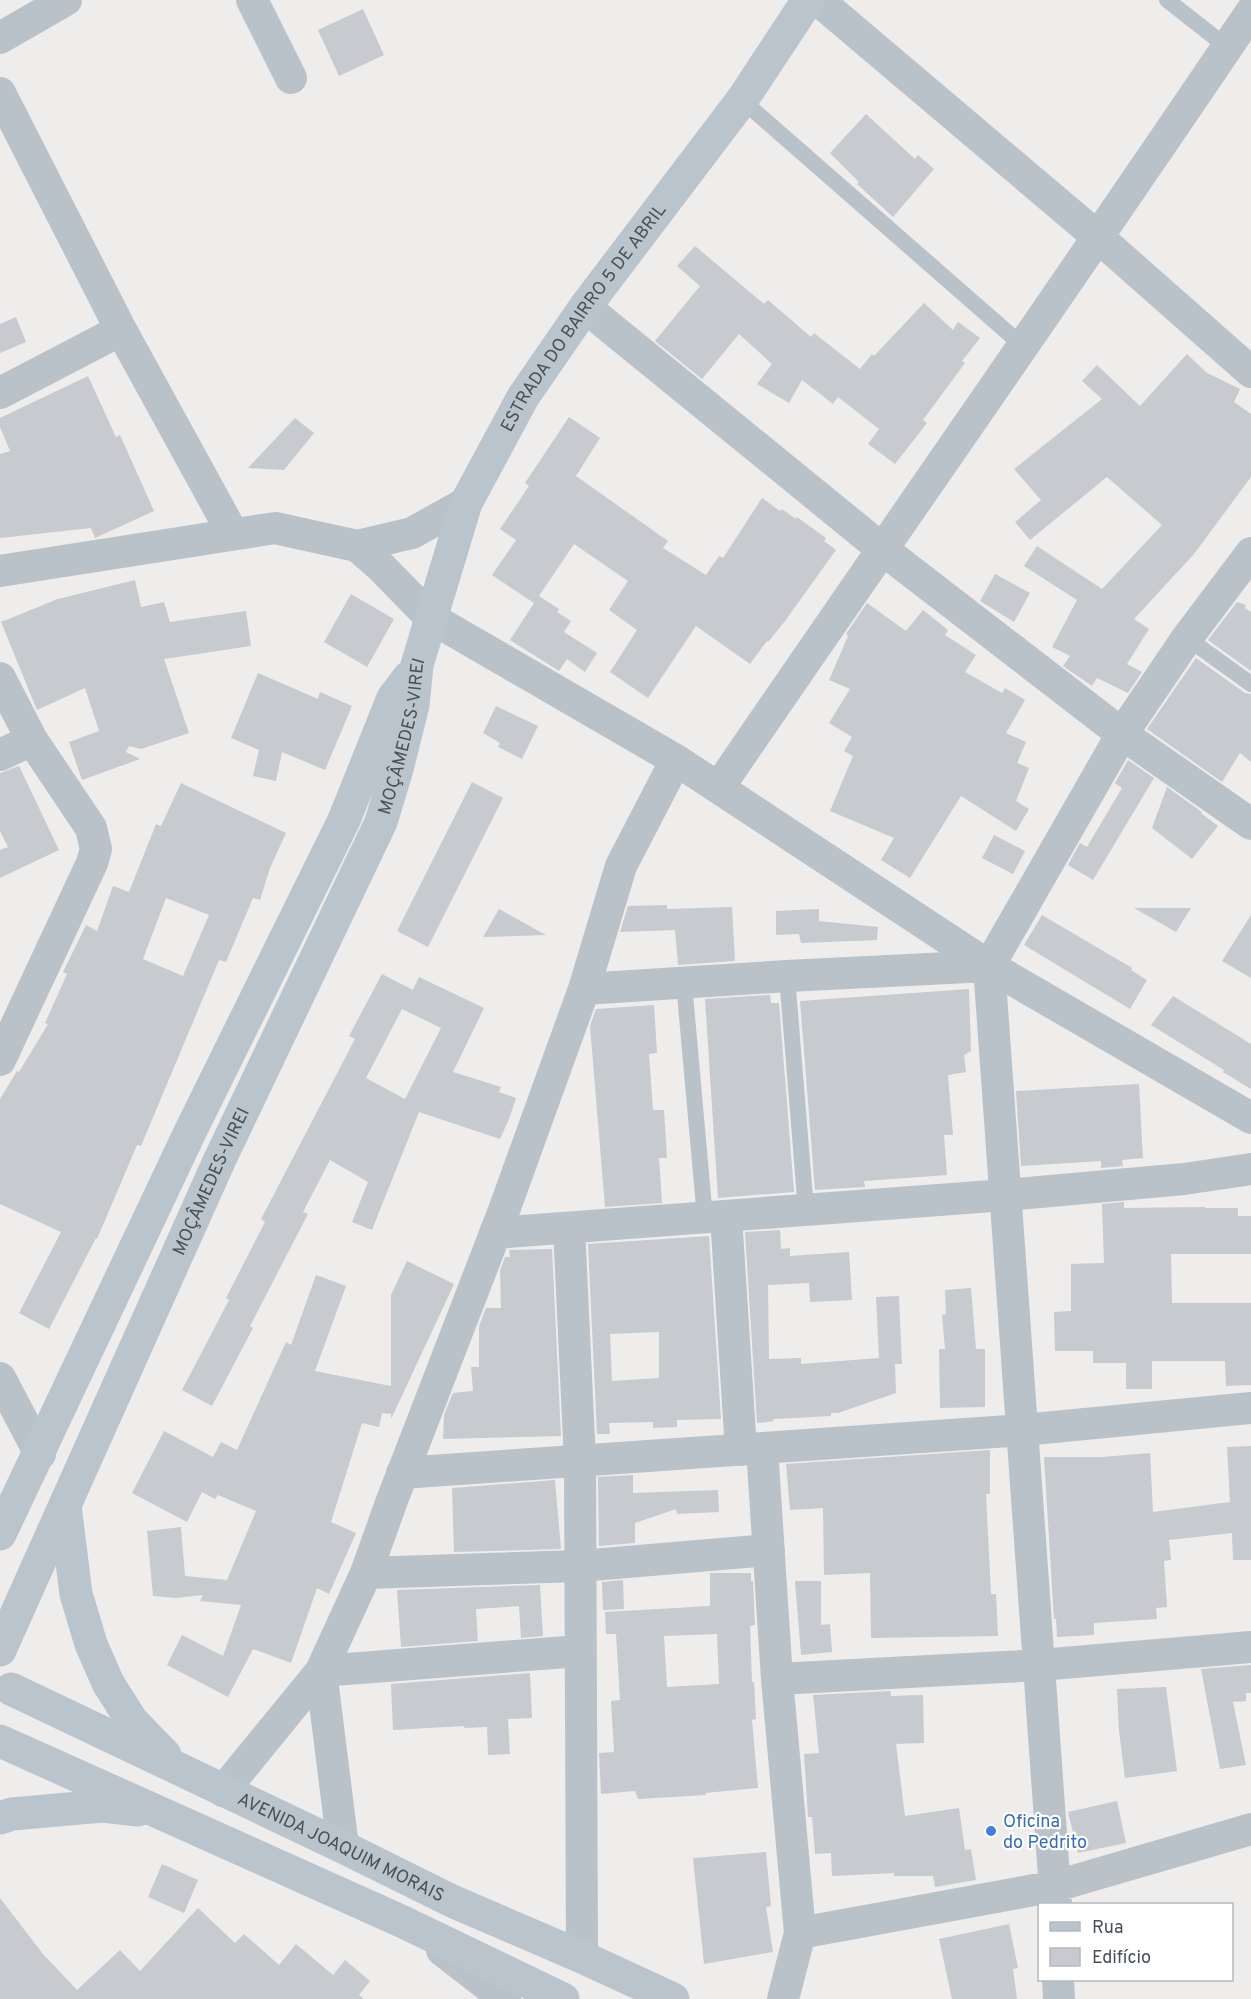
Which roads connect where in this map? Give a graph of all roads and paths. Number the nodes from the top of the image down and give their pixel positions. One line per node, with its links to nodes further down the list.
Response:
1 (66, 0): 7 (street)
2 (252, 0): 9 (street)
3 (808, 0): 11 (street, ESTRADA DO BAIRRO 5 DE ABRIL)
4 (818, 0): 12 (street)
5 (1167, 0): 8 (lane)
6 (1251, 12): 8 (street)
7 (0, 38)
8 (1227, 47): 12 (street)
9 (291, 78)
10 (0, 93): 14 (street)
11 (742, 100): 13 (street, ESTRADA DO BAIRRO 5 DE ABRIL); 15 (lane)
12 (1099, 238): 15 (street); 16 (street)
13 (585, 307): 18 (street, ESTRADA DO BAIRRO 5 DE ABRIL); 21 (street)
14 (121, 330): 17 (street); 19 (street)
15 (1023, 346): 21 (street)
16 (1251, 372)
17 (0, 393)
18 (466, 503): 20 (street); 24 (street, ESTRADA DO BAIRRO 5 DE ABRIL)
19 (233, 534): 20 (street); 23 (street)
20 (357, 546): 24 (street)
21 (882, 549): 29 (street); 33 (street)
22 (1251, 553): 25 (street)
23 (0, 571)
24 (431, 618): 26 (street, ESTRADA DO BAIRRO 5 DE ABRIL); 32 (street)
25 (1187, 638): 28 (lane); 29 (street)
26 (417, 665): 51 (street, MOÇÂMEDES-VIREI); 55 (street, MOÇÂMEDES-VIREI)
27 (0, 678): 30 (street)
28 (1251, 684)
29 (1122, 734): 34 (street); 35 (street)
30 (32, 740): 31 (street); 39 (street)
31 (0, 755)
32 (676, 760): 33 (street); 38 (street)
33 (719, 787): 35 (street)
34 (1251, 824)
35 (989, 966): 36 (street); 40 (street); 42 (street)
36 (787, 976): 37 (street); 43 (lane)
37 (684, 982): 38 (street); 44 (lane)
38 (584, 989): 46 (street)
39 (1, 1056)
40 (1251, 1118)
41 (1251, 1169): 42 (street)
42 (1006, 1195): 43 (street); 49 (street)
43 (806, 1210): 44 (street)
44 (715, 1217): 45 (street); 50 (street)
45 (569, 1228): 46 (street); 52 (street)
46 (495, 1233): 53 (street)
47 (0, 1378): 51 (street)
48 (1251, 1408): 49 (street)
49 (1023, 1430): 50 (street); 63 (street)
50 (752, 1449): 52 (street); 57 (street)
51 (39, 1454): 54 (street, MOÇÂMEDES-VIREI)
52 (580, 1461): 53 (street); 58 (street)
53 (402, 1473): 59 (street)
54 (9, 1503): 56 (street, MOÇÂMEDES-VIREI)
55 (65, 1506): 61 (street, MOÇÂMEDES-VIREI); 69 (street)
56 (0, 1534)
57 (769, 1550): 58 (street); 66 (street)
58 (580, 1566): 59 (street); 62 (street)
59 (366, 1573): 64 (street)
60 (1251, 1647): 63 (street)
61 (0, 1650)
62 (580, 1651): 64 (street); 79 (street)
63 (1040, 1665): 66 (street); 75 (street)
64 (321, 1671): 70 (street); 74 (street)
65 (5, 1676): 67 (street); 69 (street, AVENIDA JOAQUIM MORAIS)
66 (777, 1679): 78 (street)
67 (0, 1724)
68 (0, 1741): 71 (street)
69 (178, 1769): 70 (street, AVENIDA JOAQUIM MORAIS)
70 (223, 1791): 74 (street, AVENIDA JOAQUIM MORAIS)
71 (162, 1812): 72 (street); 77 (street)
72 (0, 1818)
73 (1251, 1829): 75 (street)
74 (343, 1847): 76 (street, AVENIDA JOAQUIM MORAIS)
75 (1056, 1895): 78 (street)
76 (452, 1901): 79 (street, AVENIDA JOAQUIM MORAIS); 81 (street)
77 (405, 1923): 81 (street); 82 (street)
78 (800, 1933): 84 (street)
79 (582, 1957): 83 (street, AVENIDA JOAQUIM MORAIS)
80 (1058, 1981): 85 (street)
81 (555, 1996)
82 (505, 1999)
83 (673, 1999)
84 (783, 1999)
85 (1059, 1999)

